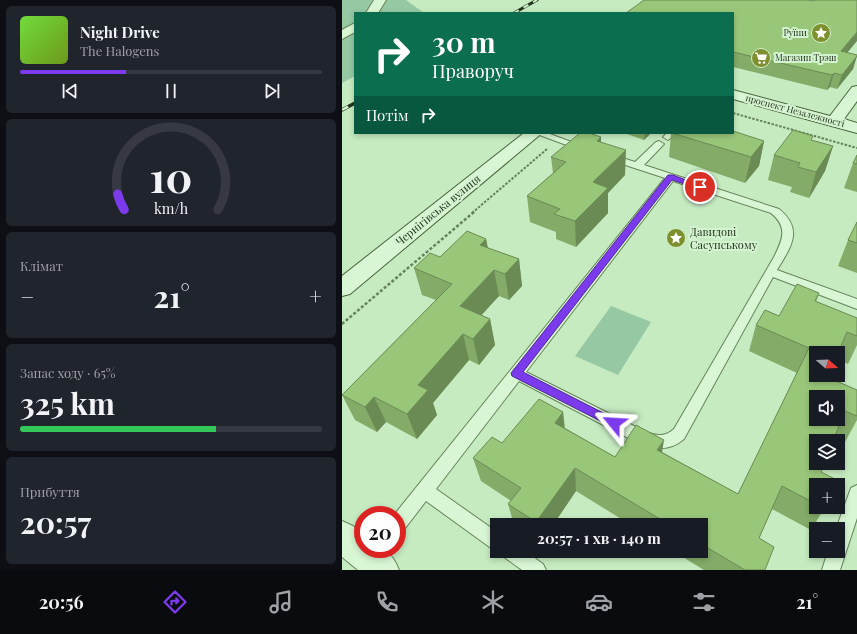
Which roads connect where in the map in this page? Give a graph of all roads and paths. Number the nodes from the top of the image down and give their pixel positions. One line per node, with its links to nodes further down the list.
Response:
1 (380, 0): 2 (street)
2 (373, 12)
3 (354, 28): 4 (street)
4 (342, 35)
5 (857, 90): 8 (street)
6 (734, 94): 8 (street, проспект Незалежності)
7 (734, 113): 14 (path)
8 (834, 122): 9 (street, проспект Незалежності)
9 (857, 128)
10 (533, 134): 18 (street, Чернігівська вулиця)
11 (541, 134): 12 (lane)
12 (558, 139): 15 (lane); 20 (path)
13 (659, 144): 15 (lane)
14 (857, 148)
15 (637, 166): 16 (lane)
16 (670, 177): 17 (lane); 21 (lane)
17 (770, 272): 19 (lane); 21 (lane)
18 (342, 288)
19 (857, 304)
20 (342, 324)
21 (516, 373): 22 (lane)
22 (424, 490): 24 (lane); 27 (lane)
23 (857, 493): 25 (lane)
24 (406, 513)
25 (845, 529)
26 (342, 537): 30 (street)
27 (490, 537)
28 (520, 558): 31 (lane)
29 (835, 558): 32 (lane)
30 (377, 559)
31 (537, 570)
32 (831, 570)

